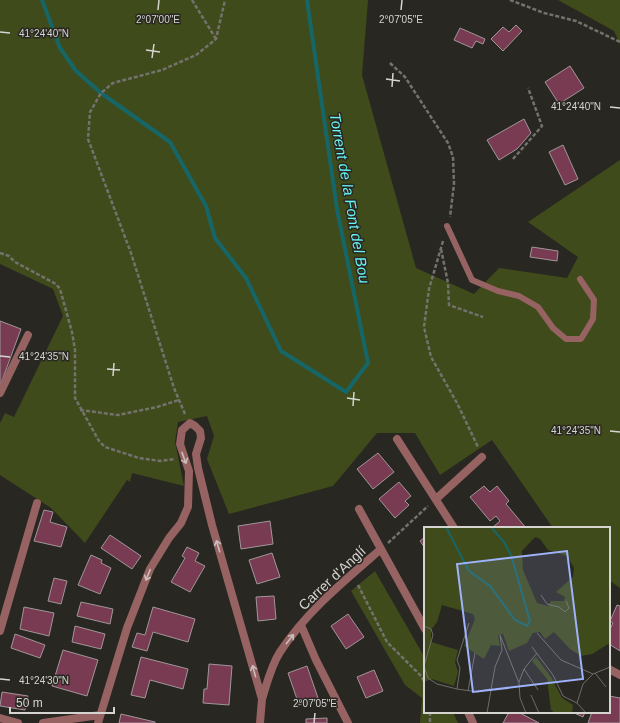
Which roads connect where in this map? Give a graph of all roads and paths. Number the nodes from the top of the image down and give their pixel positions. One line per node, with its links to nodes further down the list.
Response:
1 (192, 0): 4 (path)
2 (225, 0): 4 (path)
3 (510, 0): 5 (path)
4 (216, 39): 16 (path)
5 (620, 42)
6 (390, 63): 9 (path)
7 (528, 88): 8 (path)
8 (513, 159)
9 (447, 226): 10 (path); 12 (lane)
10 (441, 248): 13 (path); 20 (path)
11 (0, 253): 17 (path)
12 (580, 279)
13 (483, 317)
14 (28, 335): 15 (street)
15 (0, 393)
16 (179, 400): 17 (path); 18 (path)
17 (80, 410): 21 (path)
18 (190, 423): 35 (street, one-way to 18); 38 (street, one-way to 38)
19 (397, 439): 22 (street)
20 (482, 457): 22 (street)
21 (179, 459)
22 (436, 499): 26 (street)
23 (37, 503): 31 (street)
24 (428, 506): 27 (path, Carrer d'Anglí)
25 (359, 509): 27 (street)
26 (453, 527)
27 (384, 547): 29 (street, Carrer d'Anglí); 30 (street)
28 (358, 585): 34 (path)
29 (301, 625): 35 (street, Carrer d'Anglí, one-way to 29); 42 (street, Carrer d'Anglí)
30 (424, 627)
31 (0, 631)
32 (610, 670): 33 (street)
33 (620, 675)
34 (424, 681)
35 (262, 699): 41 (street)
36 (468, 713): 43 (street)
37 (0, 718): 39 (street)
38 (99, 719): 40 (street)
39 (18, 723)
40 (43, 723)
41 (260, 723)
42 (348, 723)
43 (473, 723)

